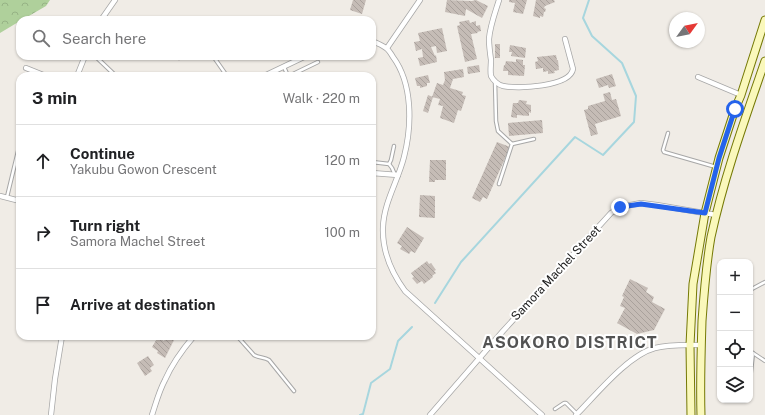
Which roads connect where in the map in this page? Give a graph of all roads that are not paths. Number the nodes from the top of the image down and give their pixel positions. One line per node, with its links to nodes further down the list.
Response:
1 (115, 0): 4 (street)
2 (420, 0): 8 (street)
3 (499, 0): 25 (street)
4 (104, 16)
5 (765, 20): 26 (main road)
6 (565, 39): 25 (street)
7 (376, 43): 8 (street)
8 (387, 48): 36 (street)
9 (83, 60): 18 (street)
10 (99, 60): 19 (lane)
11 (216, 60): 20 (lane)
12 (298, 60): 15 (street)
13 (765, 61): 42 (main road)
14 (318, 62): 23 (lane)
15 (283, 67): 21 (street); 22 (lane)
16 (26, 68): 17 (street)
17 (36, 72)
18 (78, 72)
19 (112, 72)
20 (224, 72)
21 (272, 72)
22 (286, 72)
23 (297, 72)
24 (698, 77): 26 (street)
25 (495, 81): 29 (lane)
26 (741, 95): 34 (main road)
27 (668, 133): 34 (lane)
28 (534, 139): 29 (lane)
29 (512, 144): 37 (lane)
30 (394, 146): 33 (lane)
31 (16, 160): 39 (lane)
32 (376, 162): 33 (lane)
33 (389, 164): 36 (lane)
34 (717, 168): 41 (main road)
35 (376, 173): 36 (street)
36 (396, 175): 51 (street)
37 (499, 184)
38 (0, 196): 39 (street)
39 (7, 198): 40 (street)
40 (16, 200)
41 (705, 213): 42 (street, Samora Machel Street); 48 (main road); 51 (street, Samora Machel Street)
42 (716, 215): 49 (main road)
43 (765, 282): 44 (lane)
44 (753, 288)
45 (61, 340): 55 (street)
46 (191, 340): 56 (street)
47 (241, 340): 53 (lane)
48 (690, 345): 49 (street); 59 (street); 60 (main road)
49 (701, 345): 61 (main road)
50 (753, 354): 52 (lane)
51 (479, 359): 57 (street, Samora Machel Street); 58 (street)
52 (765, 361)
53 (294, 391)
54 (555, 409): 59 (lane)
55 (51, 415)
56 (152, 415)
57 (430, 415)
58 (542, 415)
59 (577, 415)
60 (691, 415)
61 (701, 415)

